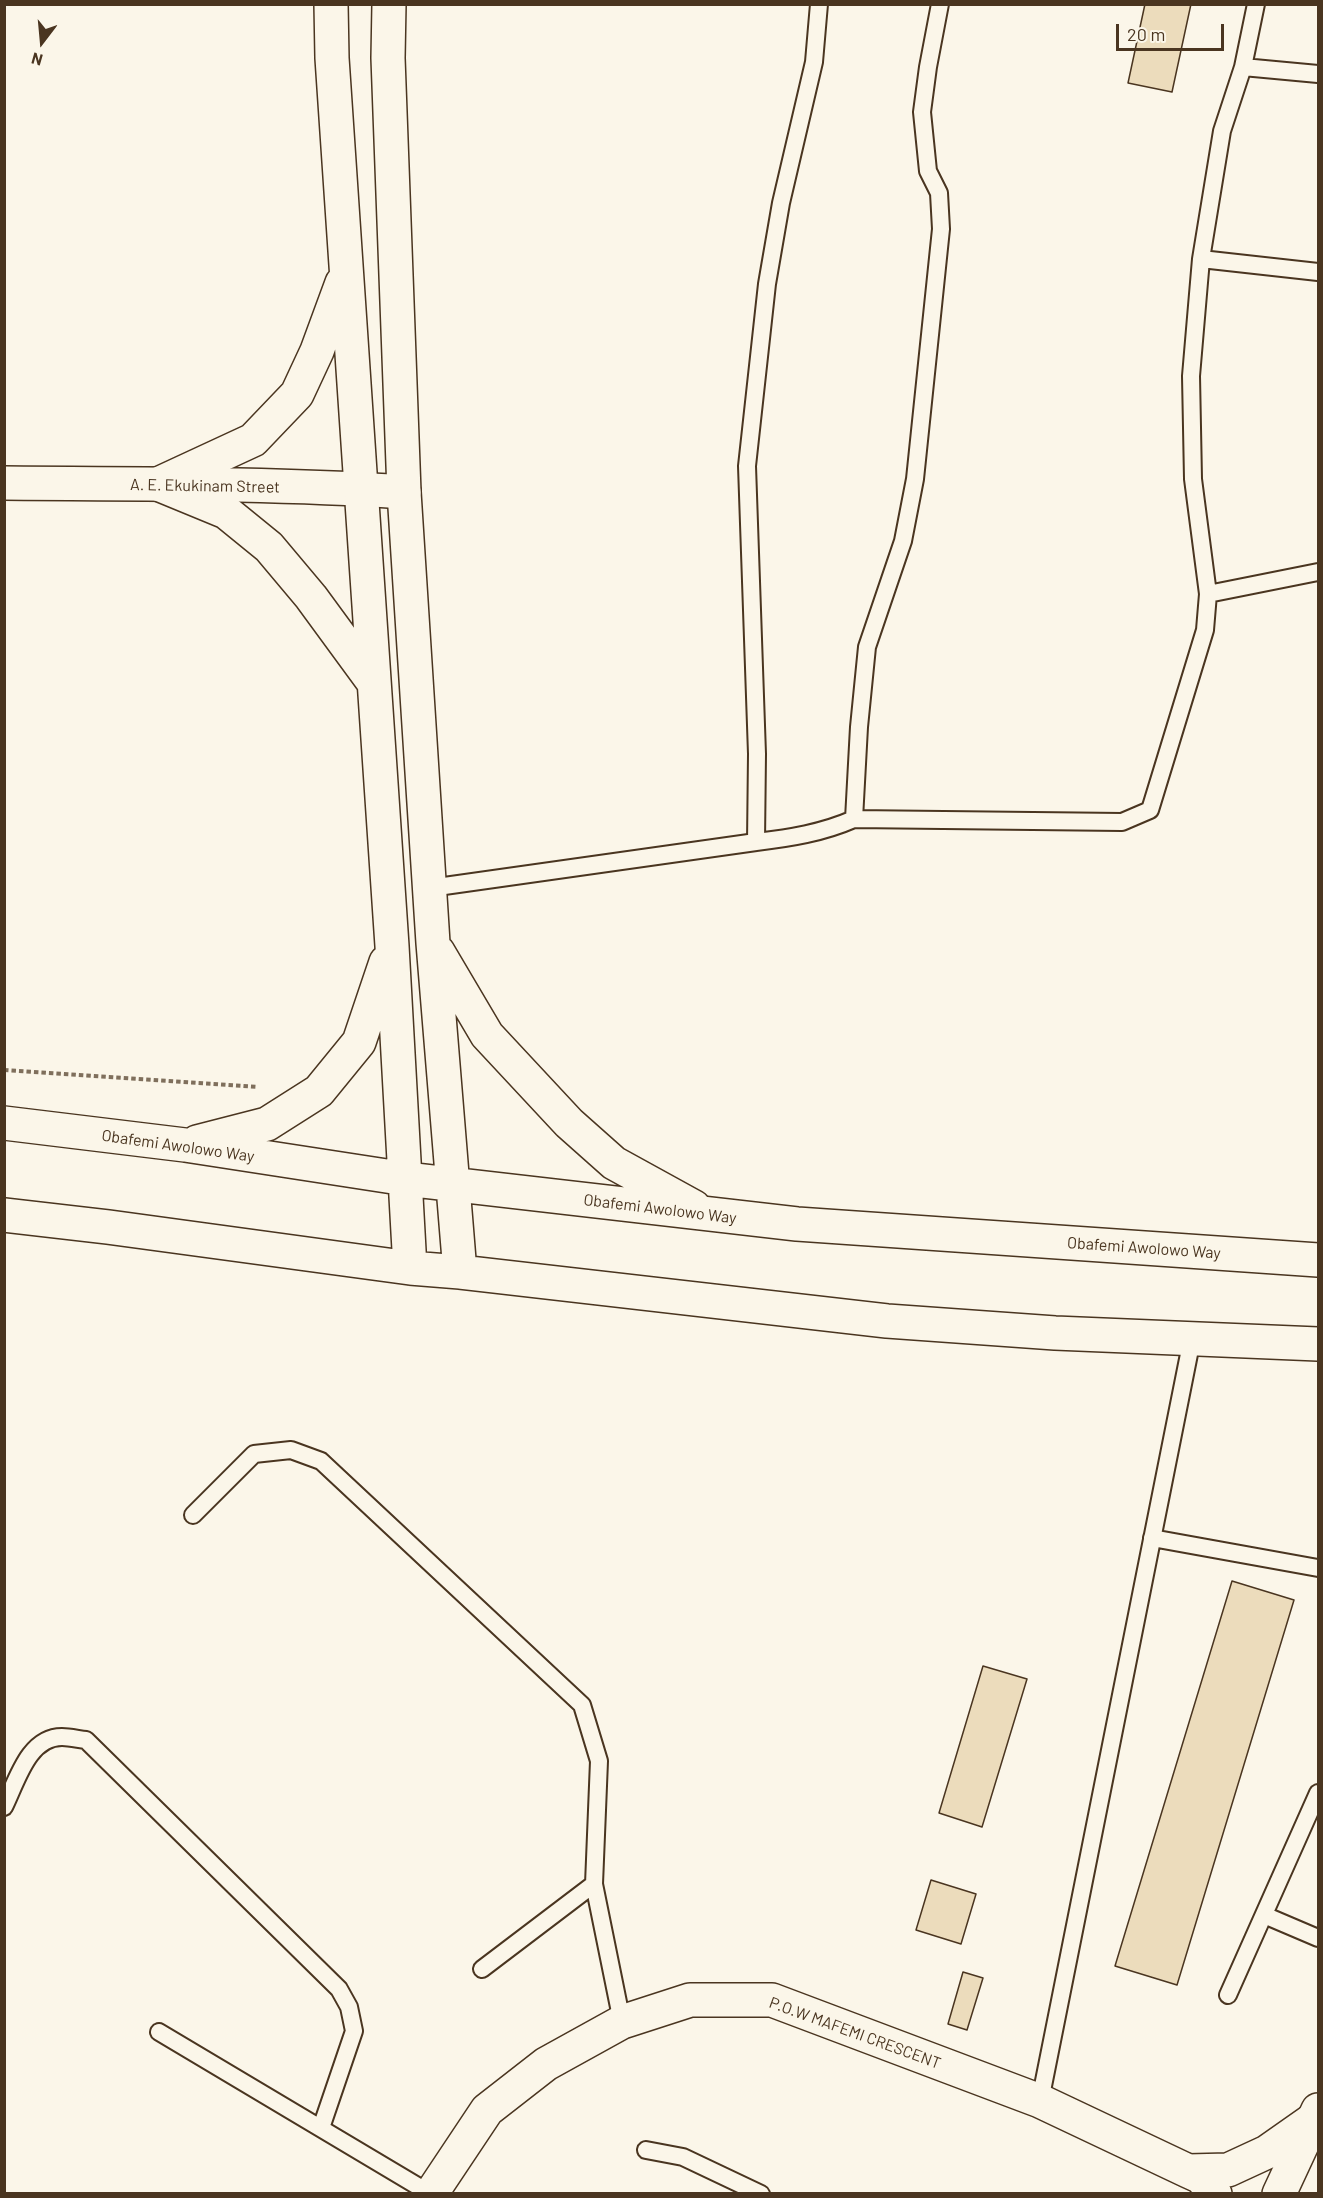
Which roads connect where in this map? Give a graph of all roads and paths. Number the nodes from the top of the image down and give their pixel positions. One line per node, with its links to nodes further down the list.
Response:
1 (331, 4): 9 (main road)
2 (389, 4): 14 (main road)
3 (819, 4): 19 (lane)
4 (940, 4): 18 (lane)
5 (1256, 4): 6 (lane)
6 (1243, 67): 7 (lane); 8 (lane)
7 (1318, 74)
8 (1201, 259): 10 (lane); 16 (lane)
9 (347, 270): 12 (main road); 13 (main road)
10 (1318, 272)
11 (4, 483): 12 (main road, A. E. Ekukinam Street)
12 (158, 484): 13 (main road, A. E. Ekukinam Street); 17 (main road)
13 (361, 489): 14 (main road, A. E. Ekukinam Street); 17 (main road)
14 (404, 492): 20 (main road)
15 (1318, 572): 16 (lane)
16 (1208, 594): 18 (lane)
17 (374, 684): 22 (main road)
18 (854, 819): 19 (lane)
19 (756, 842): 20 (lane)
20 (430, 888): 21 (main road)
21 (434, 943): 28 (main road); 30 (main road)
22 (392, 946): 26 (main road); 27 (main road)
23 (4, 1070): 24 (path)
24 (261, 1087)
25 (4, 1123): 26 (main road, Obafemi Awolowo Way)
26 (185, 1145): 27 (main road, Obafemi Awolowo Way)
27 (406, 1179): 28 (main road, Obafemi Awolowo Way); 32 (main road)
28 (455, 1185): 30 (main road, Obafemi Awolowo Way); 33 (main road)
29 (4, 1215): 32 (main road)
30 (709, 1215): 31 (main road, Obafemi Awolowo Way)
31 (1318, 1260)
32 (410, 1268): 33 (main road)
33 (460, 1272): 34 (main road)
34 (1192, 1339): 35 (main road); 37 (lane)
35 (1318, 1344)
36 (193, 1515): 41 (lane)
37 (1152, 1538): 38 (lane); 48 (lane)
38 (1318, 1568)
39 (1318, 1793): 42 (lane)
40 (4, 1807): 50 (lane)
41 (594, 1884): 44 (lane); 46 (lane)
42 (1264, 1915): 43 (lane); 45 (lane)
43 (1318, 1938)
44 (482, 1969)
45 (1228, 1995)
46 (621, 2022): 48 (main road, P.O.W MAFEMI CRESCENT); 53 (main road, P.O.W MAFEMI CRESCENT)
47 (159, 2032): 50 (lane)
48 (1040, 2101): 52 (main road, P.O.W MAFEMI CRESCENT)
49 (1316, 2115): 52 (main road); 56 (main road)
50 (321, 2128): 53 (lane)
51 (646, 2150): 54 (lane)
52 (1188, 2171): 55 (main road, P.O.W MAFEMI CRESCENT)
53 (431, 2193)
54 (761, 2193)
55 (1215, 2193)
56 (1279, 2193)

